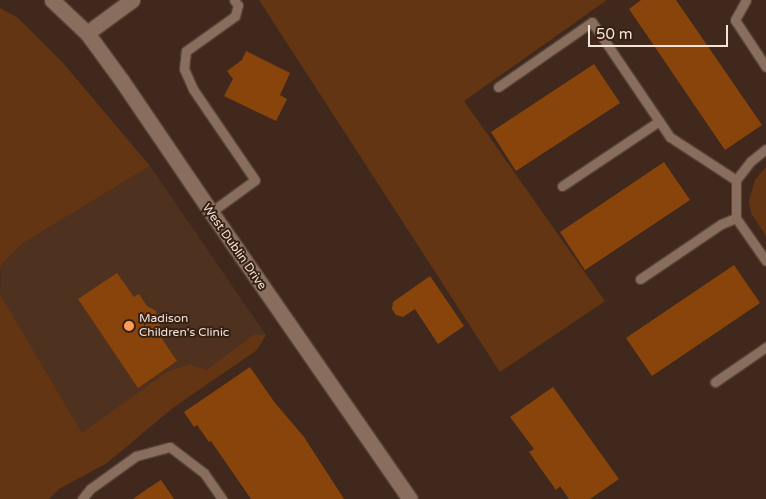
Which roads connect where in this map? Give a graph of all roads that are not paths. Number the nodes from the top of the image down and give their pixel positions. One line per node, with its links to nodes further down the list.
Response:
1 (52, 0): 5 (street, West Dublin Drive)
2 (132, 0): 5 (street)
3 (234, 0): 12 (lane)
4 (746, 0): 6 (lane)
5 (87, 33): 12 (street, West Dublin Drive)
6 (766, 67)
7 (498, 87): 8 (lane)
8 (659, 121): 10 (lane); 11 (lane)
9 (766, 149): 10 (lane)
10 (736, 180): 13 (lane)
11 (562, 186)
12 (210, 212): 20 (street, West Dublin Drive)
13 (736, 218): 14 (lane); 15 (lane)
14 (766, 261)
15 (640, 279)
16 (766, 347): 17 (lane)
17 (715, 382)
18 (82, 499): 19 (lane)
19 (222, 499)
20 (410, 499)

